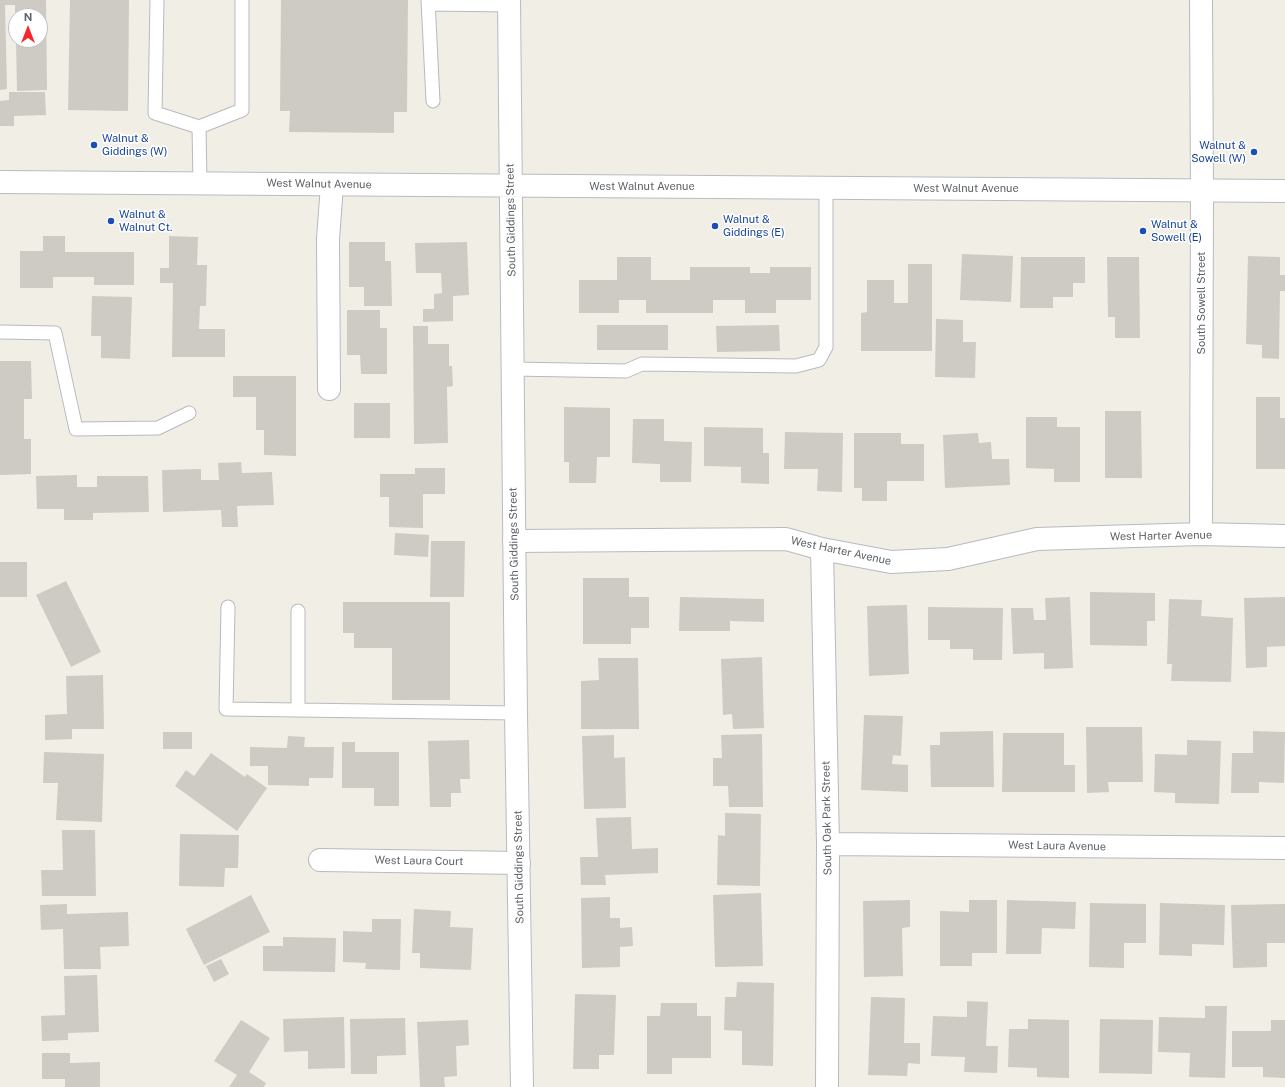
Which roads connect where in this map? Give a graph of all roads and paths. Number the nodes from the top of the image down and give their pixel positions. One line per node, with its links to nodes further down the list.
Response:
1 (157, 0): 7 (lane)
2 (242, 0): 7 (lane)
3 (1201, 0): 13 (street, South Sowell Street)
4 (428, 2): 5 (lane); 6 (lane)
5 (509, 3): 11 (street, South Giddings Street)
6 (433, 101)
7 (199, 127): 9 (lane)
8 (0, 182): 9 (street, West Walnut Avenue)
9 (200, 183): 10 (street, West Walnut Avenue)
10 (332, 185): 11 (street, West Walnut Avenue); 17 (street)
11 (510, 186): 12 (street, West Walnut Avenue); 16 (street, South Giddings Street)
12 (826, 188): 13 (street, West Walnut Avenue); 16 (lane)
13 (1202, 191): 14 (street, West Walnut Avenue); 19 (street, South Sowell Street)
14 (1285, 191)
15 (0, 332): 18 (lane)
16 (513, 370): 21 (street, South Giddings Street)
17 (329, 389)
18 (189, 413)
19 (1201, 534): 20 (street, West Harter Avenue); 22 (street, West Harter Avenue)
20 (1285, 536)
21 (514, 541): 22 (street, West Harter Avenue); 26 (street, South Giddings Street)
22 (822, 549): 27 (street, South Oak Park Street)
23 (228, 607): 25 (lane)
24 (298, 611): 25 (lane)
25 (298, 710): 26 (lane)
26 (516, 712): 30 (street, South Giddings Street)
27 (828, 844): 28 (street, West Laura Avenue); 32 (street, South Oak Park Street)
28 (1285, 848)
29 (320, 860): 30 (street, West Laura Court)
30 (518, 863): 31 (street, South Giddings Street)
31 (522, 1087)
32 (827, 1087)

